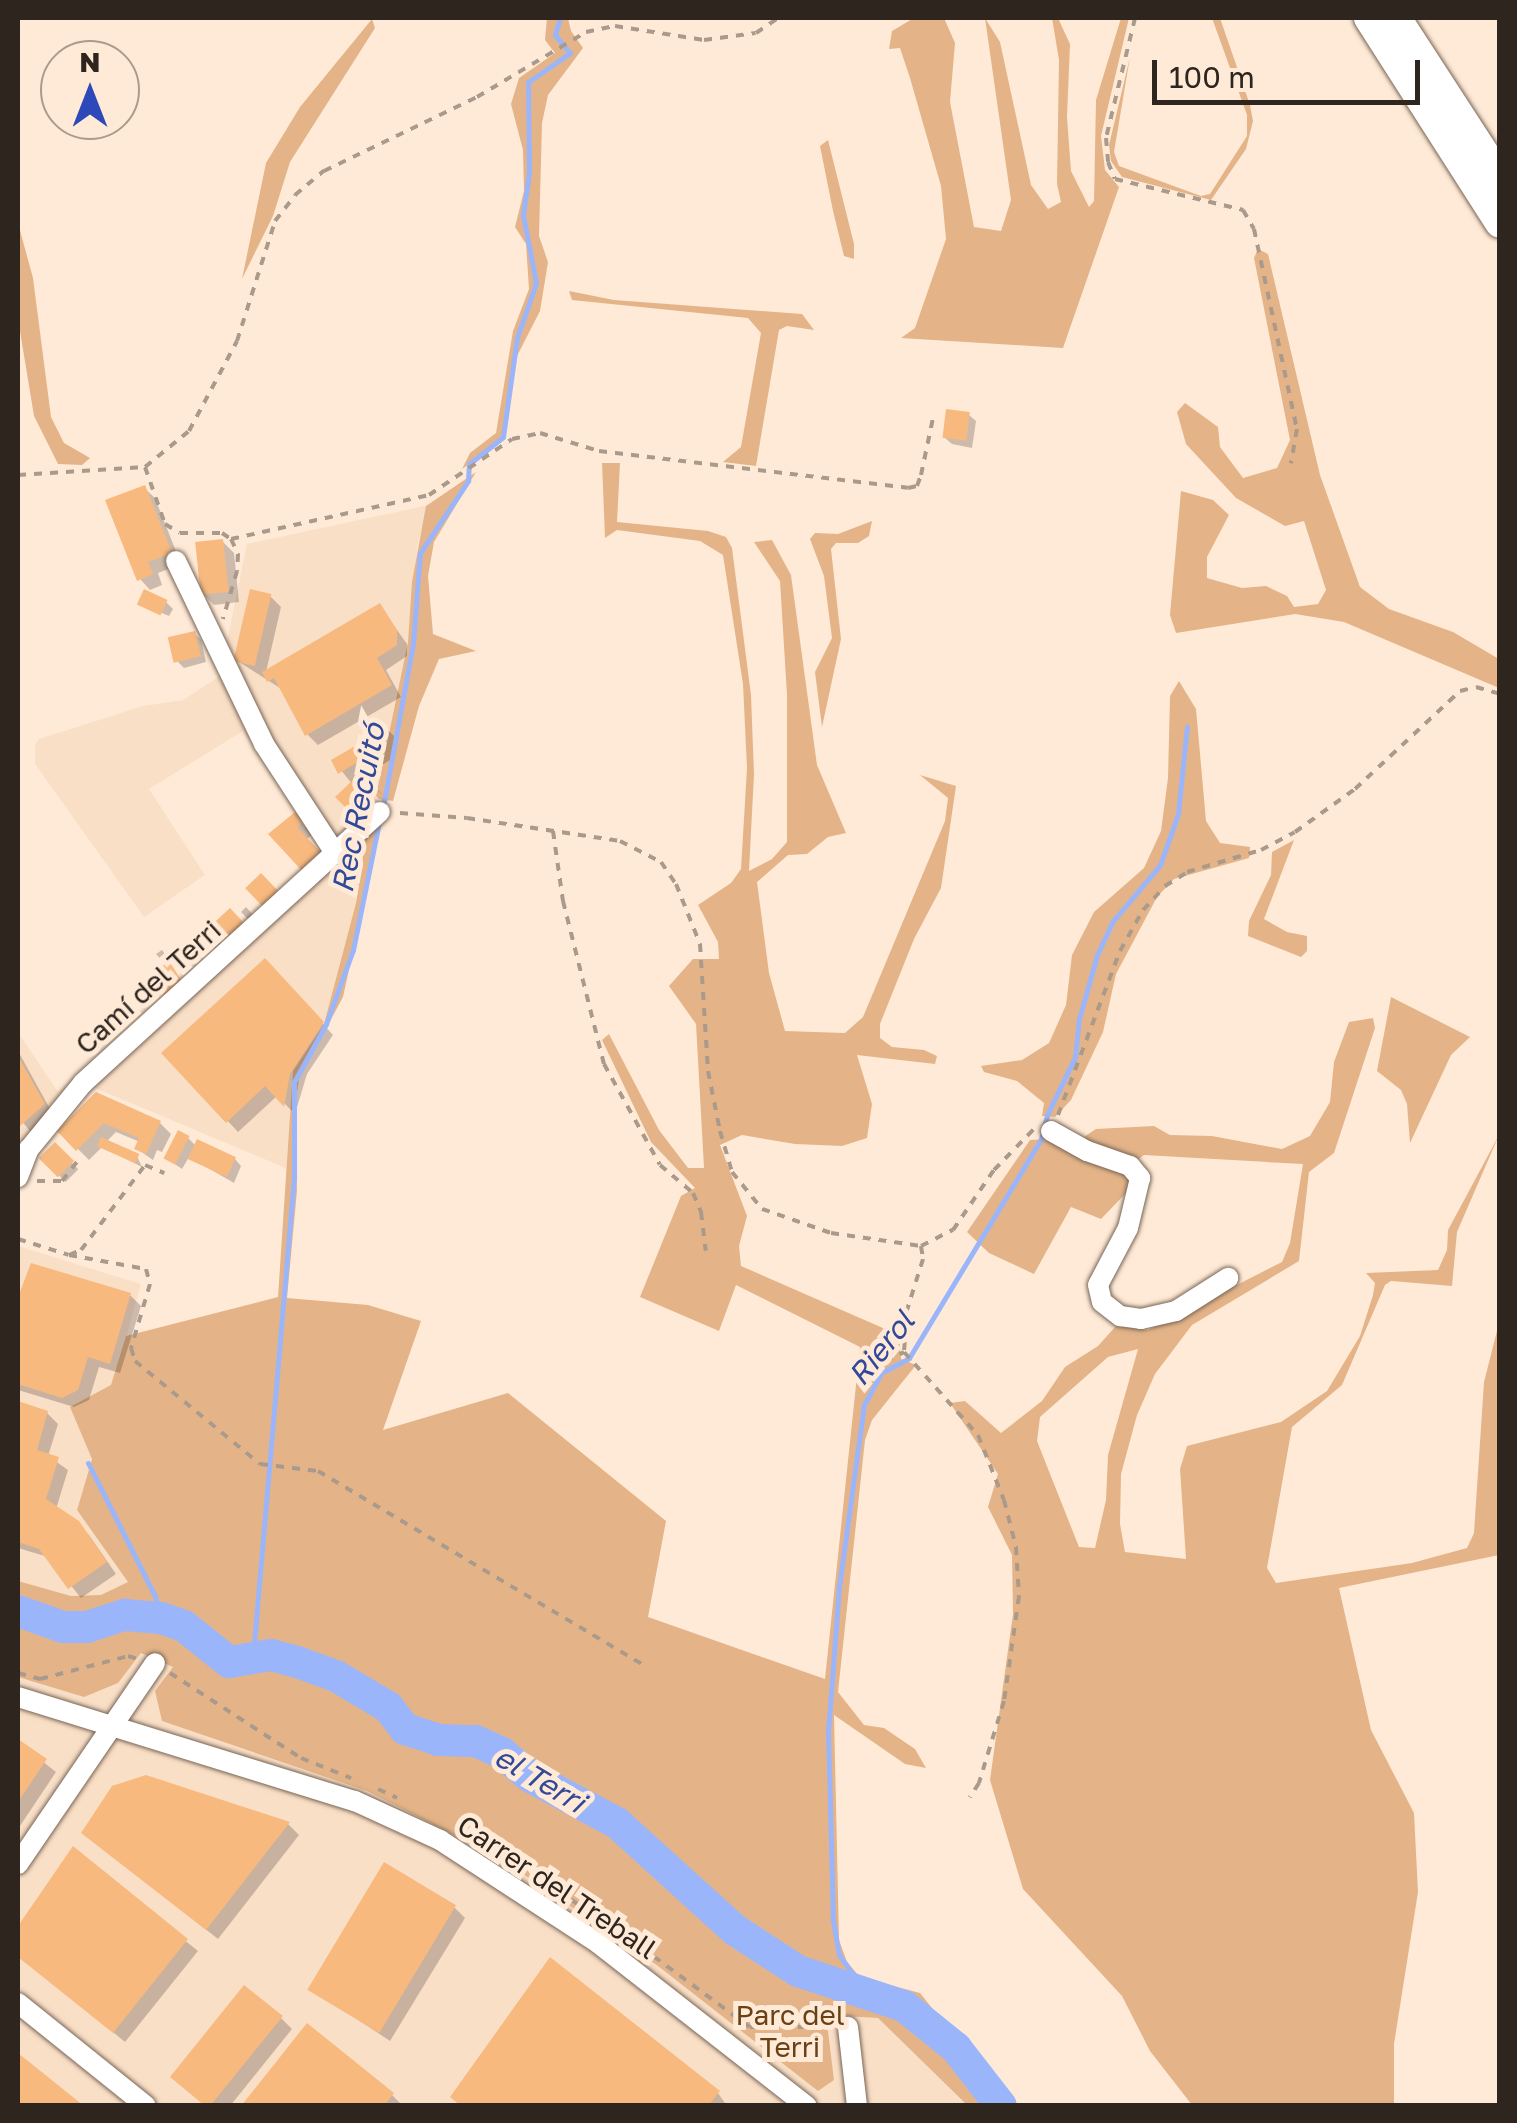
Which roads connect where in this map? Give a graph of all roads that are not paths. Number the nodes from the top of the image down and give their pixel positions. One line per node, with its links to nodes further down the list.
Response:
1 (1369, 18): 4 (highway)
2 (1396, 18): 3 (highway)
3 (1500, 178)
4 (1500, 223)
5 (176, 560): 7 (street)
6 (380, 812): 7 (street, Camí del Terri)
7 (335, 854): 9 (street, Camí del Terri)
8 (1051, 1131): 10 (street)
9 (24, 1179)
10 (1228, 1278)
11 (154, 1663): 13 (street)
12 (18, 1697): 13 (street, Carrer del Treball)
13 (112, 1724): 14 (street); 18 (street, Carrer del Treball)
14 (18, 1864)
15 (18, 2003): 17 (street)
16 (848, 2027): 19 (street)
17 (146, 2106)
18 (808, 2106)
19 (857, 2106)

